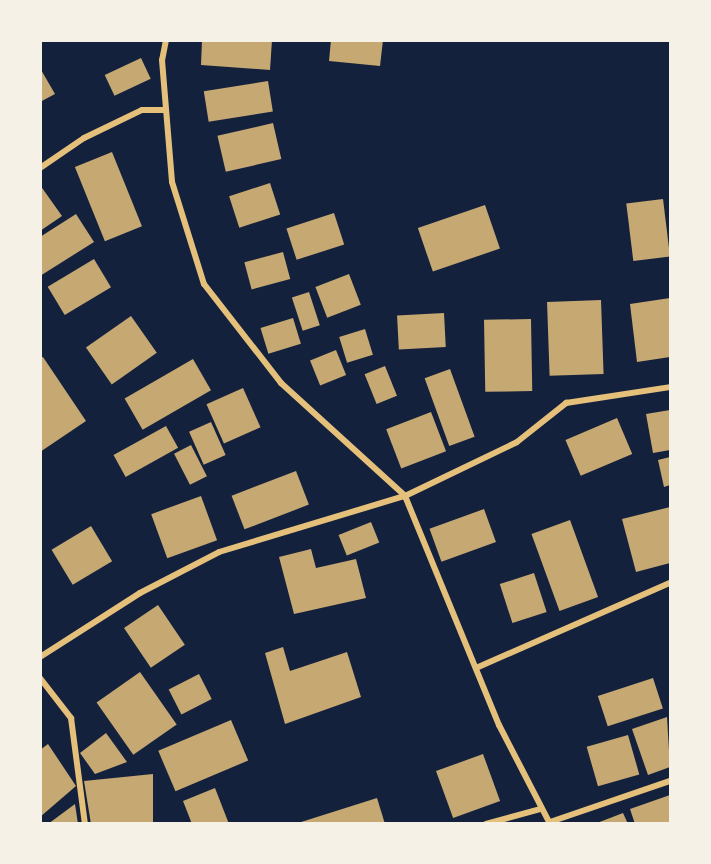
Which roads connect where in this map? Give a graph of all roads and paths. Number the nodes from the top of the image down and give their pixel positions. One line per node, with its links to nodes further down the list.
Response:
1 (166, 40): 2 (street)
2 (166, 110): 3 (street); 5 (street)
3 (40, 168)
4 (670, 387): 5 (street)
5 (405, 496): 7 (street); 8 (street)
6 (670, 583): 8 (street)
7 (40, 657)
8 (476, 668): 11 (street)
9 (40, 678): 13 (street)
10 (670, 781): 12 (street)
11 (540, 809): 12 (street); 14 (street)
12 (550, 823)
13 (85, 824)
14 (486, 824)

